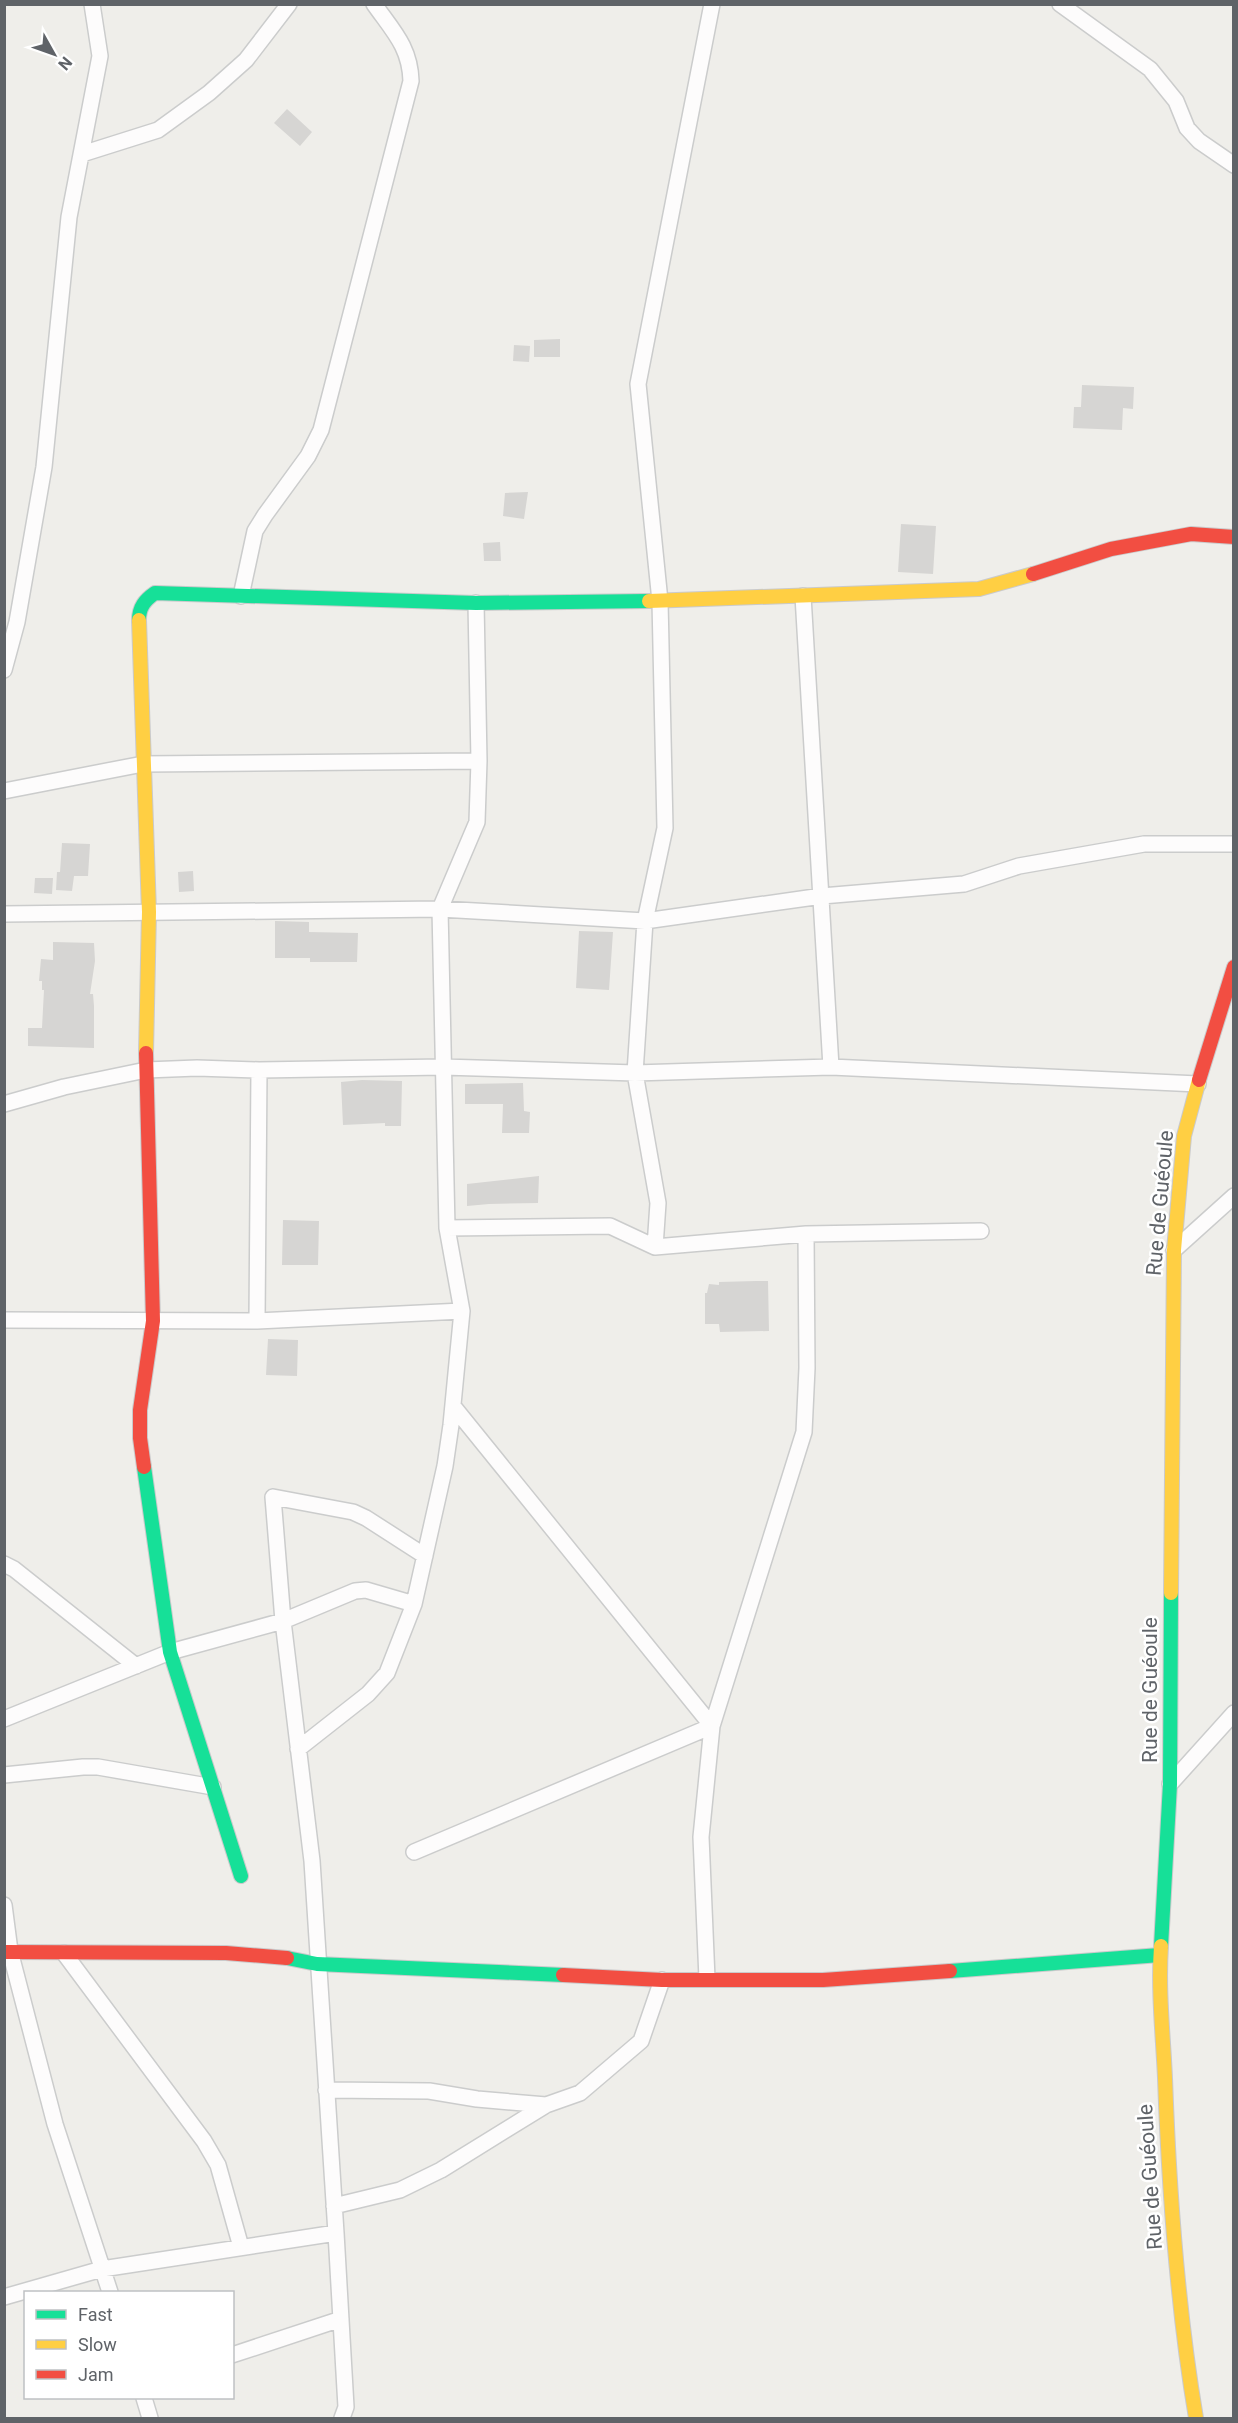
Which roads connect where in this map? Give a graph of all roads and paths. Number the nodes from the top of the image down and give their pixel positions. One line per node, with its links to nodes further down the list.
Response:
1 (92, 4): 6 (street)
2 (289, 4): 6 (street)
3 (374, 4): 9 (street)
4 (712, 4): 11 (street)
5 (1060, 4): 7 (street)
6 (82, 154): 13 (street)
7 (1233, 165)
8 (1233, 537): 10 (street)
9 (241, 596): 12 (street); 15 (street)
10 (803, 596): 11 (street); 18 (street)
11 (660, 601): 12 (street); 22 (street)
12 (476, 603): 14 (street)
13 (4, 670)
14 (479, 761): 15 (street); 19 (street)
15 (143, 764): 16 (street); 20 (street)
16 (4, 791)
17 (1233, 844): 18 (street)
18 (822, 896): 22 (street); 25 (street)
19 (440, 909): 20 (street); 22 (street); 24 (street)
20 (149, 912): 21 (street); 26 (street)
21 (4, 914)
22 (645, 921): 28 (street)
23 (1233, 967): 29 (street, Rue de Guéoule)
24 (444, 1067): 27 (street); 28 (street); 32 (street)
25 (831, 1067): 28 (street); 29 (street)
26 (146, 1070): 27 (street); 30 (street); 39 (street)
27 (259, 1070): 40 (street)
28 (635, 1073): 35 (street)
29 (1198, 1084): 36 (street, Rue de Guéoule)
30 (4, 1104)
31 (1233, 1196): 36 (street)
32 (447, 1228): 35 (street); 37 (street)
33 (981, 1231): 34 (street)
34 (807, 1234): 35 (street); 50 (street)
35 (655, 1247)
36 (1173, 1250): 53 (street, Rue de Guéoule)
37 (462, 1311): 40 (street); 41 (street)
38 (4, 1320): 39 (street)
39 (153, 1321): 40 (street); 46 (street)
40 (256, 1321)
41 (453, 1406): 42 (street); 50 (street)
42 (425, 1556): 44 (street); 45 (street)
43 (4, 1564): 47 (street)
44 (414, 1604): 45 (street); 51 (street)
45 (284, 1621): 46 (street); 51 (street)
46 (170, 1652): 47 (street); 54 (street)
47 (135, 1666): 49 (street)
48 (1233, 1713): 53 (street)
49 (4, 1719)
50 (712, 1726): 55 (street); 62 (street)
51 (298, 1749): 61 (street)
52 (4, 1775): 54 (street)
53 (1170, 1784): 60 (street, Rue de Guéoule)
54 (213, 1787): 56 (street)
55 (414, 1852)
56 (242, 1876)
57 (4, 1905): 58 (street)
58 (7, 1952): 59 (street); 69 (street)
59 (64, 1953): 61 (street); 68 (street)
60 (1160, 1956): 62 (street); 79 (street, Rue de Guéoule)
61 (317, 1964): 63 (street); 64 (street)
62 (707, 1979): 63 (street)
63 (662, 1980): 65 (street)
64 (326, 2090): 65 (street); 66 (street)
65 (546, 2105): 66 (street)
66 (334, 2206): 67 (street)
67 (336, 2233): 68 (street); 74 (street)
68 (241, 2247): 69 (street)
69 (102, 2269): 71 (street); 72 (street)
70 (24, 2291): 73 (street)
71 (25, 2291)
72 (110, 2291)
73 (4, 2297)
74 (341, 2319): 75 (street); 78 (street)
75 (234, 2354)
76 (144, 2399): 77 (street)
77 (149, 2418)
78 (342, 2418)
79 (1196, 2418)

